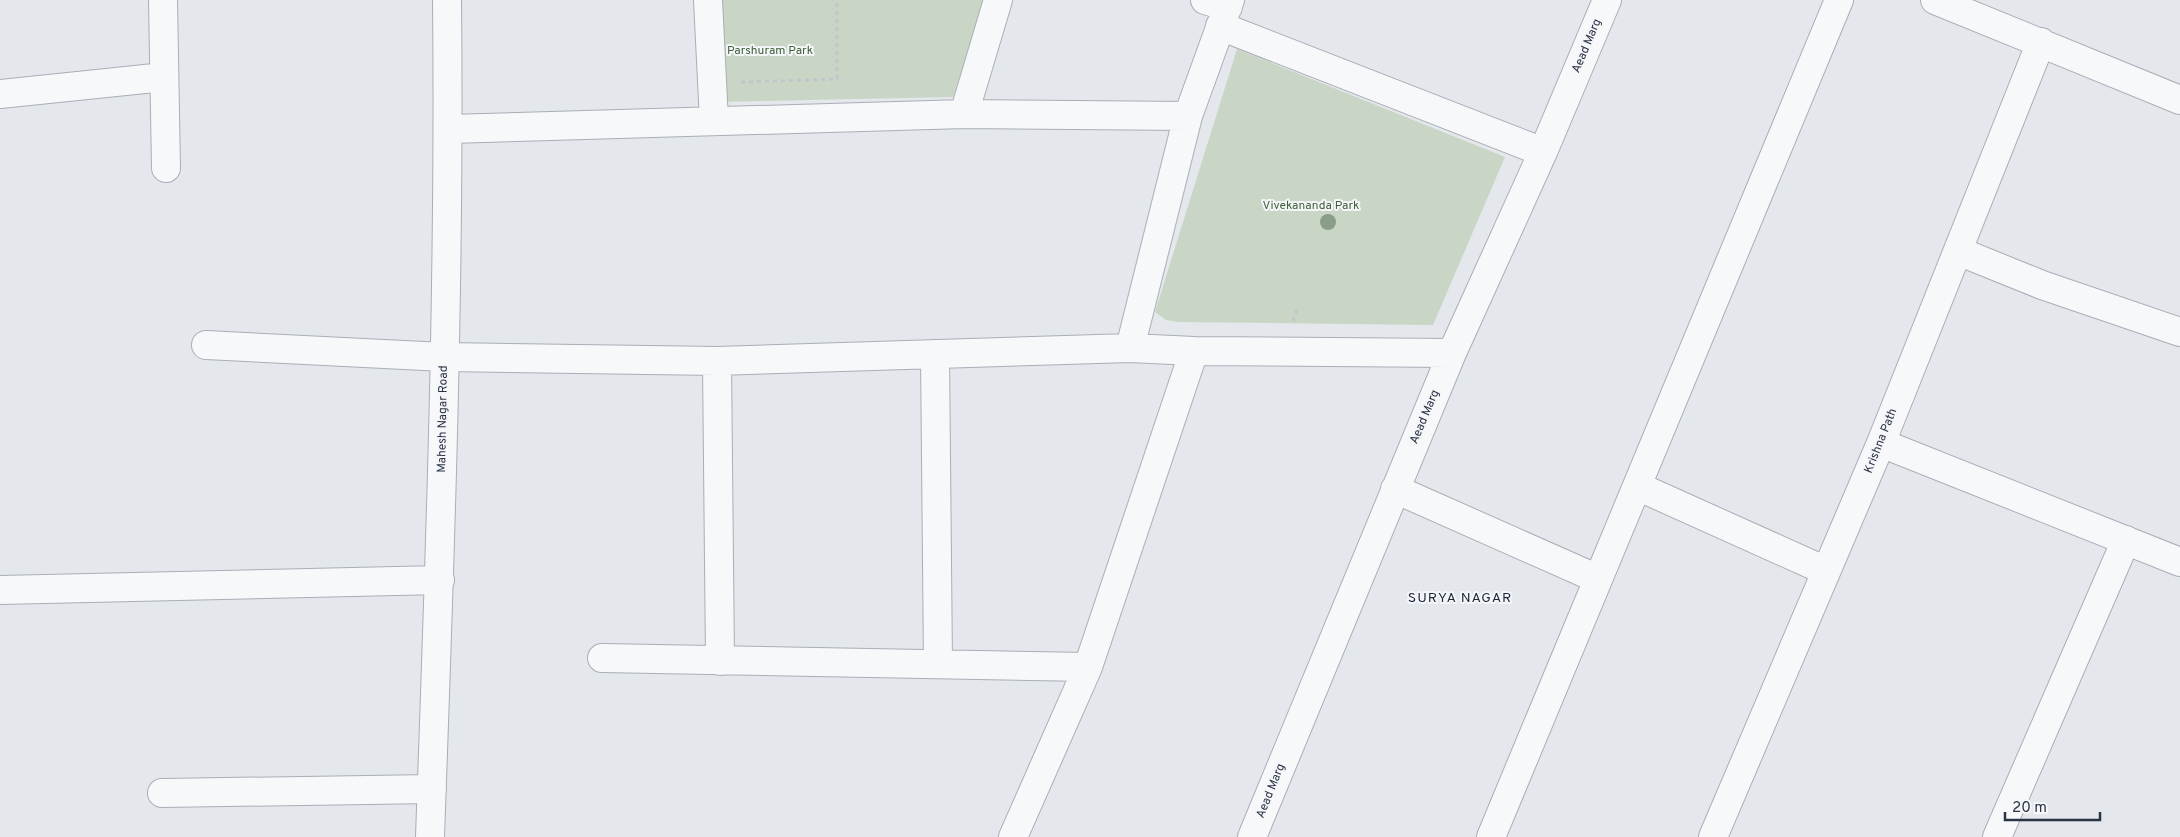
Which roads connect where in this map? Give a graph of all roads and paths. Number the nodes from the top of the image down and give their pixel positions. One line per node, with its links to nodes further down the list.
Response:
1 (163, 0): 11 (street)
2 (447, 0): 18 (street, Mahesh Nagar Road)
3 (708, 0): 17 (street)
4 (837, 0): 12 (path)
5 (998, 0): 15 (street)
6 (1606, 0): 19 (street, Aead Marg)
7 (1839, 0): 31 (street)
8 (1935, 0): 10 (street)
9 (1221, 8): 16 (street); 19 (street)
10 (2041, 42): 14 (street); 21 (street, Krishna Path)
11 (164, 77): 13 (street); 20 (street)
12 (733, 82)
13 (0, 94)
14 (2180, 100)
15 (964, 114): 16 (street); 17 (street)
16 (1188, 116): 24 (street)
17 (714, 121): 18 (street)
18 (449, 129): 28 (street, Mahesh Nagar Road)
19 (1543, 152): 26 (street, Aead Marg)
20 (166, 168)
21 (1958, 251): 22 (street); 30 (street, Krishna Path)
22 (2180, 332)
23 (206, 345): 28 (street)
24 (1130, 348): 25 (street); 27 (street)
25 (1194, 351): 26 (street); 42 (street)
26 (1452, 353): 32 (street, Aead Marg)
27 (935, 354): 29 (street); 41 (street)
28 (444, 357): 29 (street); 37 (street, Mahesh Nagar Road)
29 (717, 361): 40 (street)
30 (1881, 443): 33 (street); 35 (street, Krishna Path)
31 (1637, 486): 35 (street); 36 (street)
32 (1395, 489): 36 (street); 47 (street, Aead Marg)
33 (2126, 540): 34 (street); 50 (street)
34 (2180, 562)
35 (1826, 571): 49 (street, Krishna Path)
36 (1598, 579): 48 (street)
37 (440, 580): 38 (street); 43 (street, Mahesh Nagar Road)
38 (0, 590)
39 (602, 658): 40 (street)
40 (720, 660): 41 (street)
41 (938, 664): 42 (street)
42 (1088, 666): 46 (street)
43 (432, 789): 44 (street); 45 (street, Mahesh Nagar Road)
44 (162, 793)
45 (430, 837)
46 (1013, 837)
47 (1252, 837)
48 (1491, 837)
49 (1713, 837)
50 (1997, 837)

